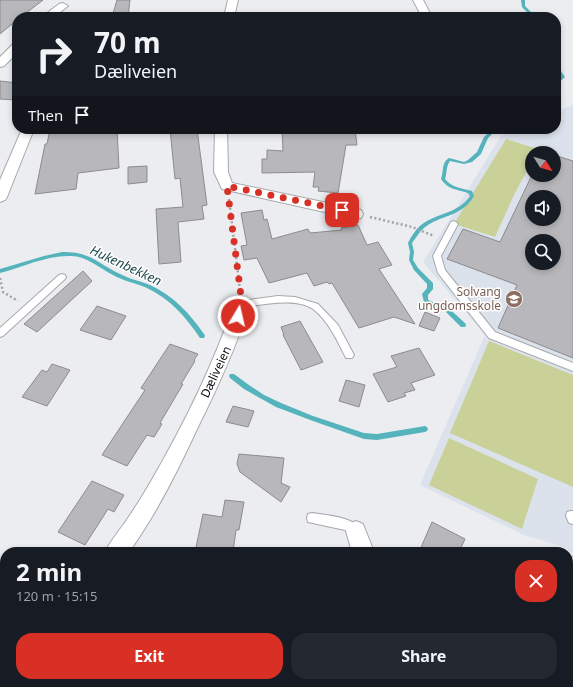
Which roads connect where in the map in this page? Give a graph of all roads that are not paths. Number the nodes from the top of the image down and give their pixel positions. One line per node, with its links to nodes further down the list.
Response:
1 (233, 0): 5 (street)
2 (418, 0): 6 (street)
3 (64, 3): 4 (street)
4 (53, 12)
5 (230, 12)
6 (424, 12)
7 (12, 51): 8 (street)
8 (0, 64)
9 (26, 134): 11 (street)
10 (221, 134): 12 (street)
11 (0, 197)
12 (356, 214)
13 (454, 224): 18 (lane)
14 (62, 277): 16 (lane)
15 (242, 304): 17 (lane); 21 (street, Dæliveien)
16 (0, 333)
17 (349, 354)
18 (573, 367)
19 (312, 518): 20 (lane)
20 (356, 531): 22 (street)
21 (120, 547)
22 (361, 547)

